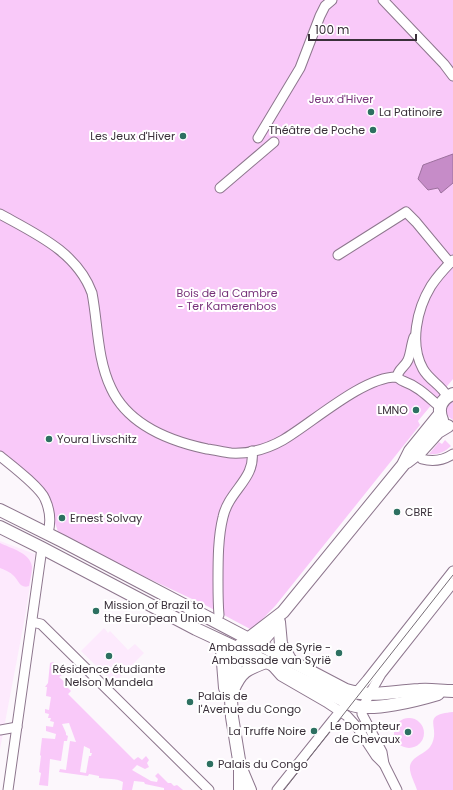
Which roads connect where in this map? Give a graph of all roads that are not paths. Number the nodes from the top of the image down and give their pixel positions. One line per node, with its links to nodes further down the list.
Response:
1 (332, 0): 4 (street)
2 (386, 2): 3 (street)
3 (453, 76)
4 (258, 138)
5 (274, 142): 6 (street)
6 (220, 188)
7 (0, 214): 15 (street)
8 (338, 255): 9 (street)
9 (451, 262): 10 (street)
10 (416, 334): 11 (street); 12 (street)
11 (397, 377): 13 (street); 15 (street)
12 (450, 395): 13 (main road)
13 (440, 410): 14 (main road); 19 (main road)
14 (451, 426): 16 (main road)
15 (252, 451): 26 (street)
16 (420, 452): 17 (street); 19 (main road)
17 (453, 454)
18 (0, 456): 22 (street)
19 (403, 465): 27 (main road)
20 (0, 510): 22 (main road)
21 (0, 527): 23 (main road)
22 (40, 529): 23 (main road); 30 (main road)
23 (42, 548): 28 (street); 29 (main road)
24 (453, 572): 36 (street)
25 (453, 584): 37 (street)
26 (219, 615)
27 (281, 617): 30 (main road); 33 (main road)
28 (32, 622): 41 (street); 46 (street)
29 (222, 641): 31 (main road); 32 (main road)
30 (253, 642): 31 (main road); 33 (main road)
31 (242, 650): 32 (main road); 34 (main road); 38 (main road)
32 (223, 658): 38 (main road)
33 (292, 662): 36 (main road)
34 (268, 663): 38 (main road); 40 (main road)
35 (452, 691): 37 (main road); 39 (main road)
36 (356, 693): 37 (main road); 40 (street)
37 (369, 695): 39 (street)
38 (231, 699): 44 (main road)
39 (363, 707): 40 (main road); 43 (street)
40 (345, 710): 43 (street); 49 (street)
41 (17, 727): 42 (street); 45 (street)
42 (0, 730)
43 (384, 764): 50 (street)
44 (240, 766): 47 (main road); 48 (main road)
45 (8, 790)
46 (209, 790)
47 (240, 790)
48 (250, 790)
49 (277, 790)
50 (397, 790)

